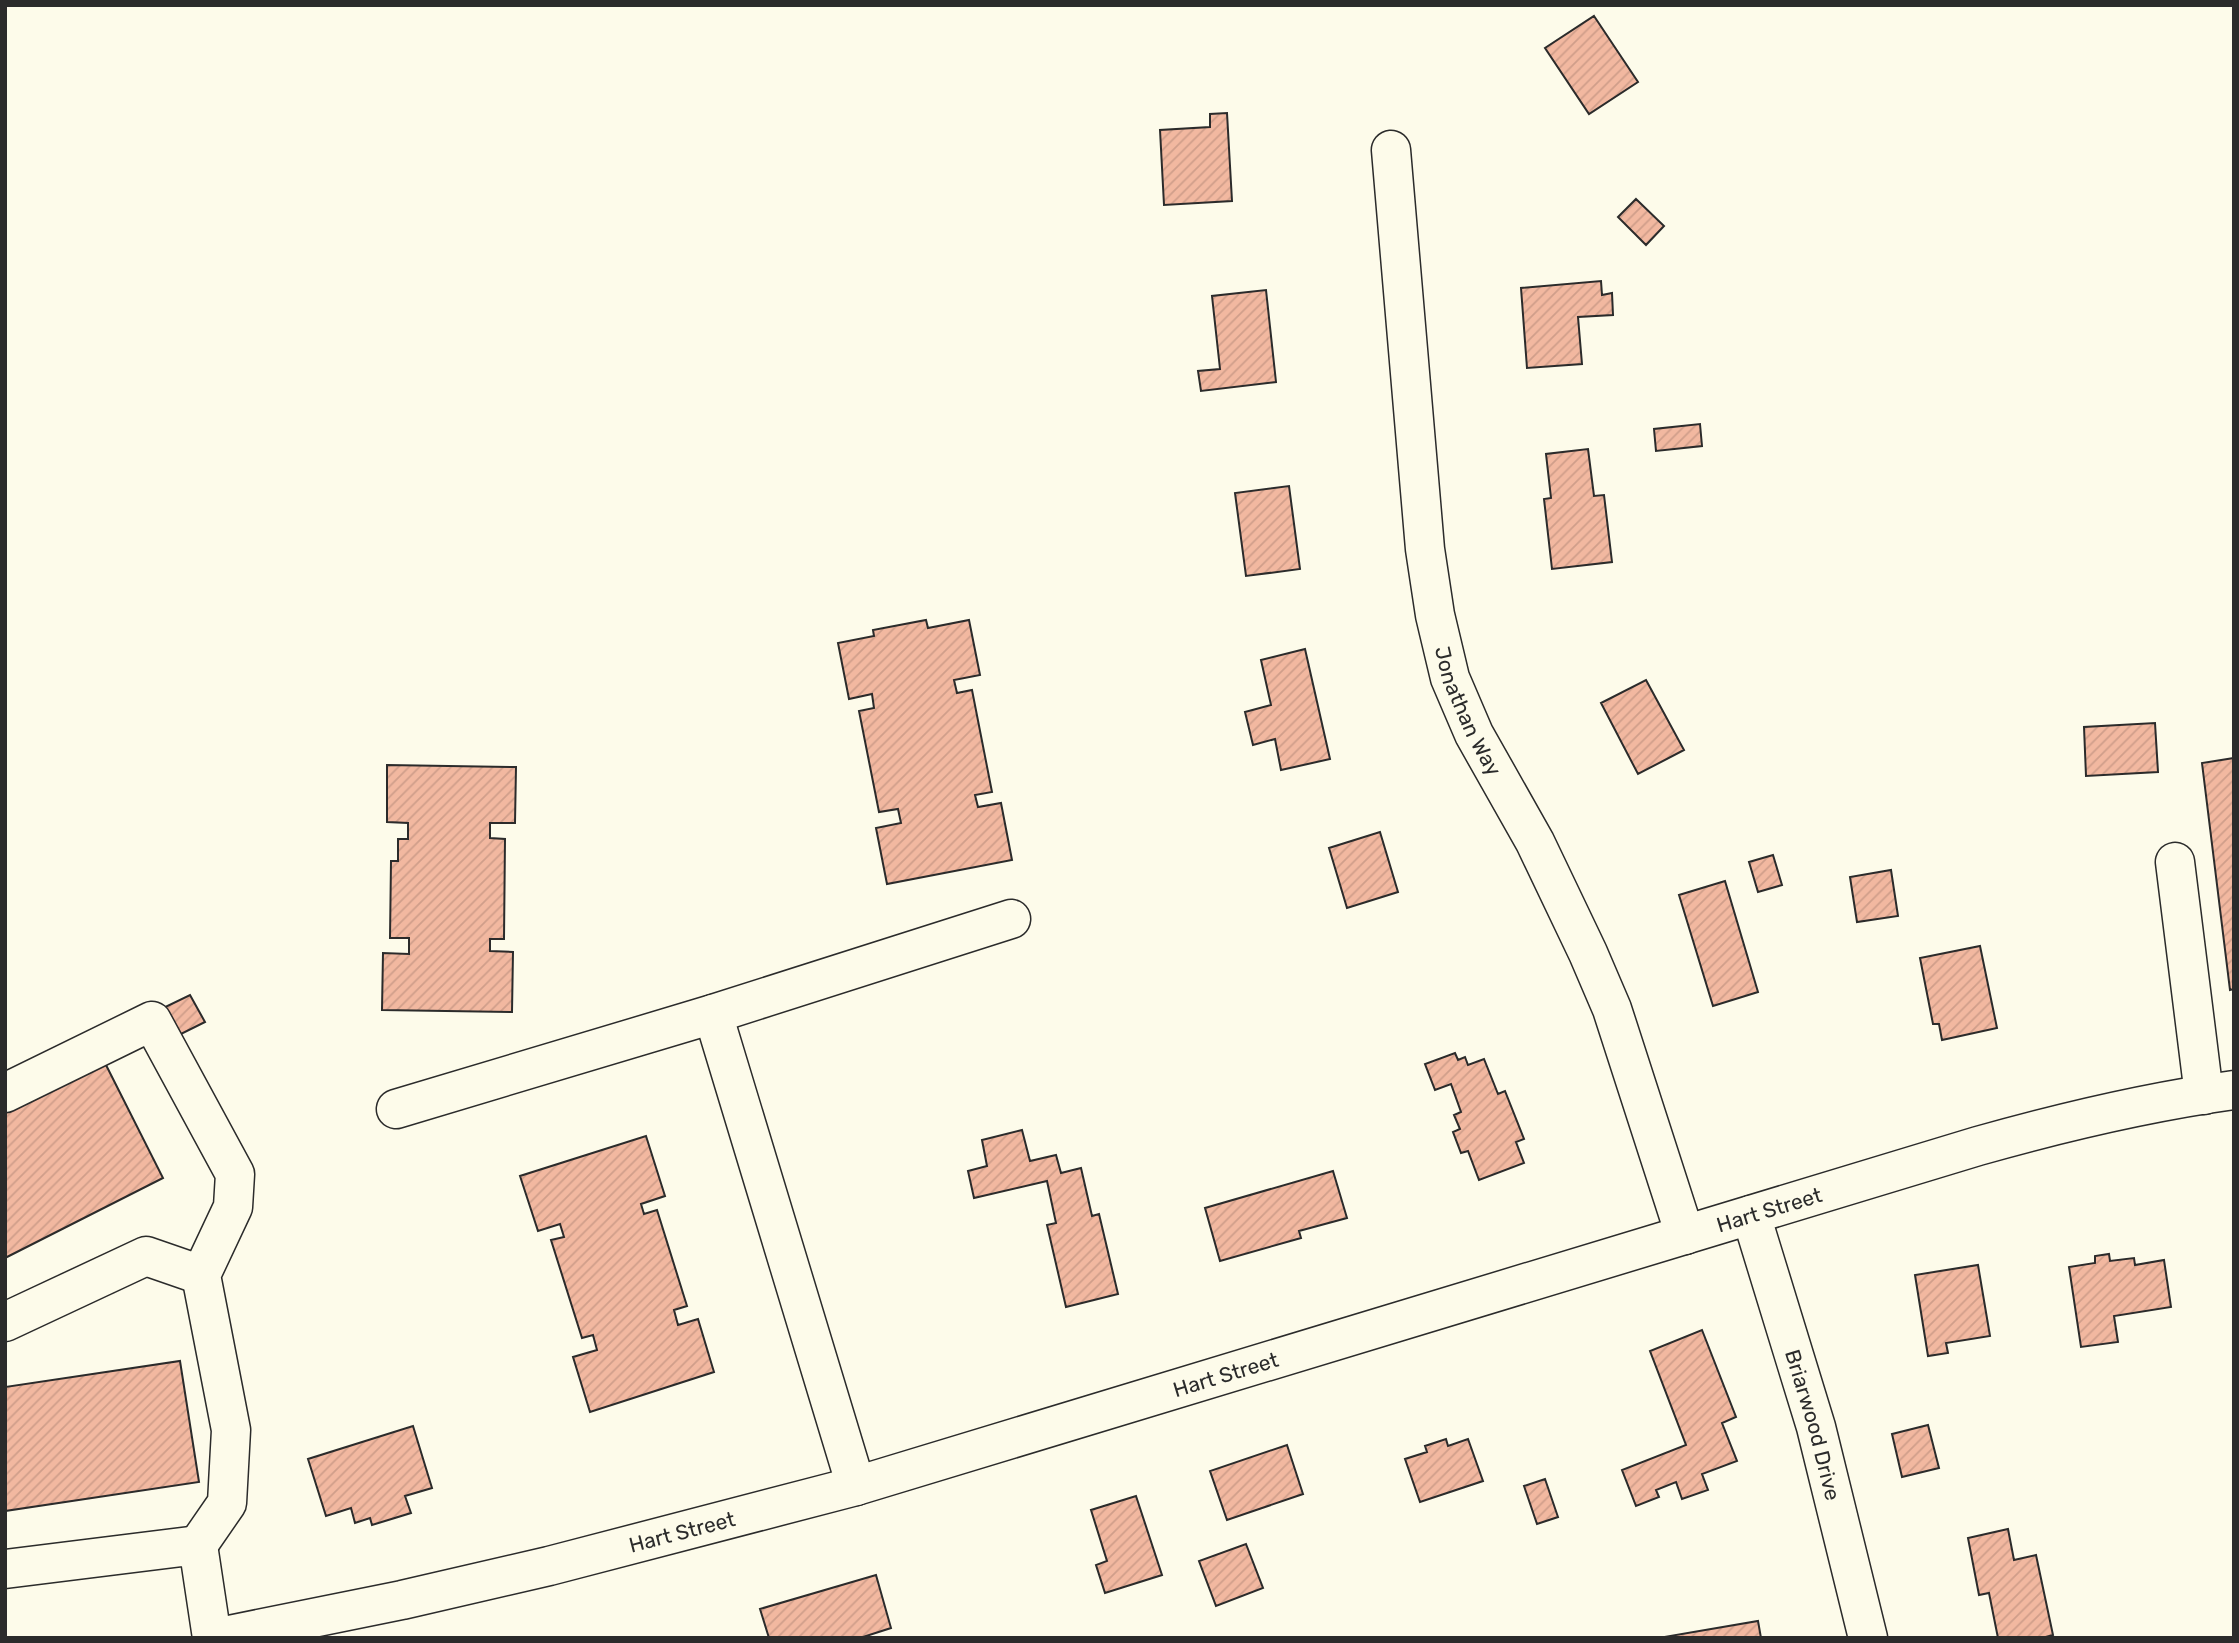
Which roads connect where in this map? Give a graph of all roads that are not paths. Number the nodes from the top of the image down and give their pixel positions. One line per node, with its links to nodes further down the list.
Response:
1 (1391, 150): 9 (street, Jonathan Way)
2 (2175, 862): 6 (street)
3 (1010, 919): 4 (street)
4 (713, 1014): 7 (street); 12 (street)
5 (5, 1093): 10 (street)
6 (2219, 1093): 8 (street, Hart Street)
7 (396, 1109)
8 (1751, 1215): 9 (street, Hart Street); 17 (street, Briarwood Drive)
9 (1685, 1235): 12 (street, Hart Street)
10 (201, 1275): 11 (street); 13 (street)
11 (5, 1322)
12 (856, 1486): 15 (street, Hart Street)
13 (198, 1545): 14 (street); 16 (street)
14 (5, 1569)
15 (266, 1633): 16 (street, Hart Street)
16 (213, 1638)
17 (1868, 1638)

